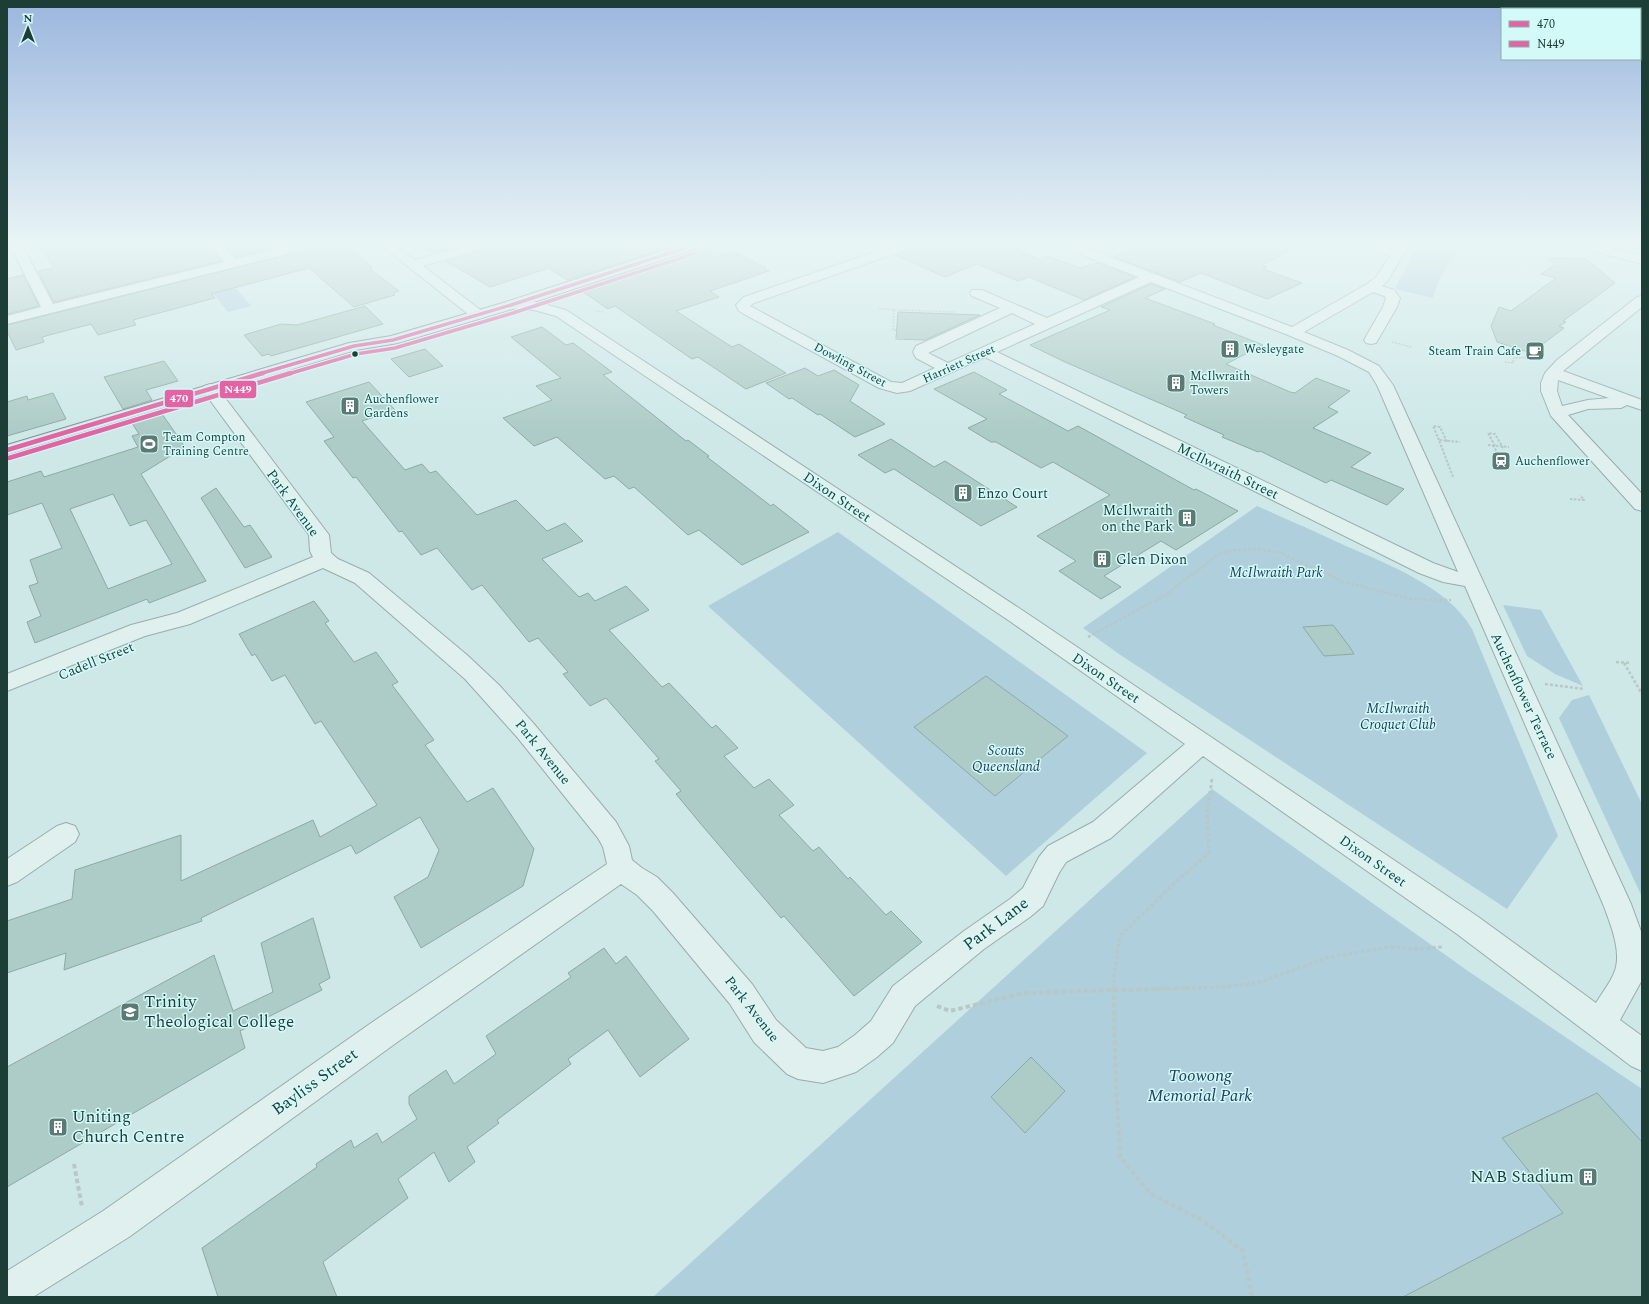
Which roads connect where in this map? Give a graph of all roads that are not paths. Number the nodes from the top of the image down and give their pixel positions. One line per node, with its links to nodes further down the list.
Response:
1 (48, 306): 16 (street)
2 (63, 306): 16 (street)
3 (466, 306): 17 (street)
4 (484, 306): 17 (main road)
5 (504, 306): 17 (main road)
6 (531, 306): 18 (street, Dixon Street)
7 (556, 306): 18 (street, Dixon Street)
8 (743, 306): 27 (street, Dowling Street)
9 (1007, 306): 15 (street)
10 (1089, 306): 20 (street, Harriett Street)
11 (1224, 306): 21 (street)
12 (1339, 306): 21 (street)
13 (1390, 306): 22 (street)
14 (1635, 306): 25 (street)
15 (1012, 308): 20 (street); 24 (street)
16 (50, 309): 19 (street)
17 (472, 310): 26 (main road)
18 (561, 313): 36 (street, Dixon Street)
19 (7, 320)
20 (1048, 324): 23 (street, Harriett Street)
21 (1293, 332): 33 (street, Auchenflower Terrace)
22 (1371, 340)
23 (986, 352): 24 (street, Harriett Street); 33 (street, McIlwraith Street)
24 (948, 369): 27 (street, Harriett Street)
25 (1553, 373): 28 (street); 29 (street)
26 (210, 388): 30 (main road); 32 (street, Park Avenue)
27 (897, 388)
28 (1639, 404): 29 (street)
29 (1556, 413): 31 (street)
30 (7, 450)
31 (1641, 506)
32 (324, 560): 34 (street, Cadell Street); 38 (street, Park Avenue)
33 (1472, 581): 40 (street, Auchenflower Terrace)
34 (20, 683): 35 (street, Cadell Street)
35 (7, 698)
36 (1202, 743): 40 (street, Dixon Street); 41 (street, Park Lane)
37 (66, 834): 39 (street)
38 (622, 868): 41 (street, Park Avenue); 43 (street, Bayliss Street)
39 (7, 874)
40 (1601, 1025): 42 (street, Dixon Street)
41 (882, 1032)
42 (1642, 1055)
43 (7, 1292)

